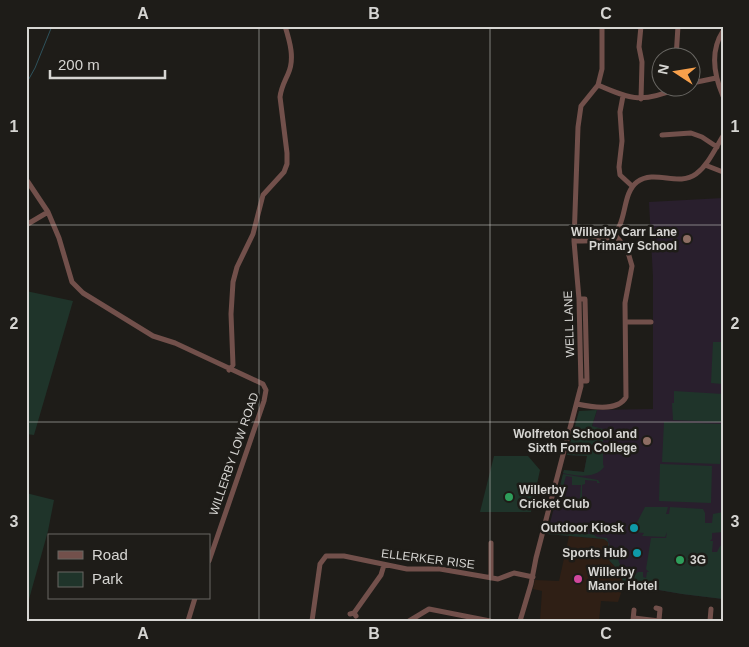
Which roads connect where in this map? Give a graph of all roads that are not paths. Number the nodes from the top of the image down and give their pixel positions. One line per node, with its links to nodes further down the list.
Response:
1 (285, 26): 27 (street)
2 (602, 26): 9 (street, WELL LANE)
3 (640, 26): 13 (street)
4 (678, 26): 6 (street)
5 (723, 31): 7 (street)
6 (677, 48)
7 (716, 78): 8 (street); 11 (street)
8 (702, 81)
9 (598, 85): 10 (street); 24 (street, WELL LANE)
10 (623, 96): 13 (street); 20 (street)
11 (723, 96)
12 (652, 97): 13 (street)
13 (641, 99)
14 (662, 135): 16 (street)
15 (723, 136): 16 (street)
16 (717, 146): 17 (street)
17 (705, 165): 18 (street); 20 (street)
18 (723, 172)
19 (26, 179): 21 (street, WILLERBY LOW ROAD)
20 (632, 186): 23 (street)
21 (48, 212): 22 (street); 28 (street, WILLERBY LOW ROAD)
22 (26, 225)
23 (614, 234): 24 (street); 25 (street)
24 (574, 241): 30 (street, WELL LANE)
25 (626, 322): 26 (street); 30 (street)
26 (651, 322)
27 (233, 365): 28 (street); 29 (street)
28 (229, 370): 29 (street, WILLERBY LOW ROAD)
29 (238, 374): 32 (street, WILLERBY LOW ROAD)
30 (577, 404): 34 (street, WELL LANE)
31 (491, 543): 35 (street)
32 (210, 558)
33 (384, 565): 35 (street, ELLERKER RISE); 40 (street); 44 (street, ELLERKER RISE)
34 (533, 577): 35 (street, ELLERKER RISE); 47 (street, WELL LANE)
35 (491, 578)
36 (194, 600): 43 (street)
37 (656, 608): 42 (street)
38 (711, 609): 48 (street)
39 (634, 610): 41 (street)
40 (353, 614)
41 (633, 619): 42 (street)
42 (659, 620)
43 (188, 621)
44 (312, 621)
45 (409, 621): 46 (street)
46 (490, 621)
47 (520, 621)
48 (710, 621)

